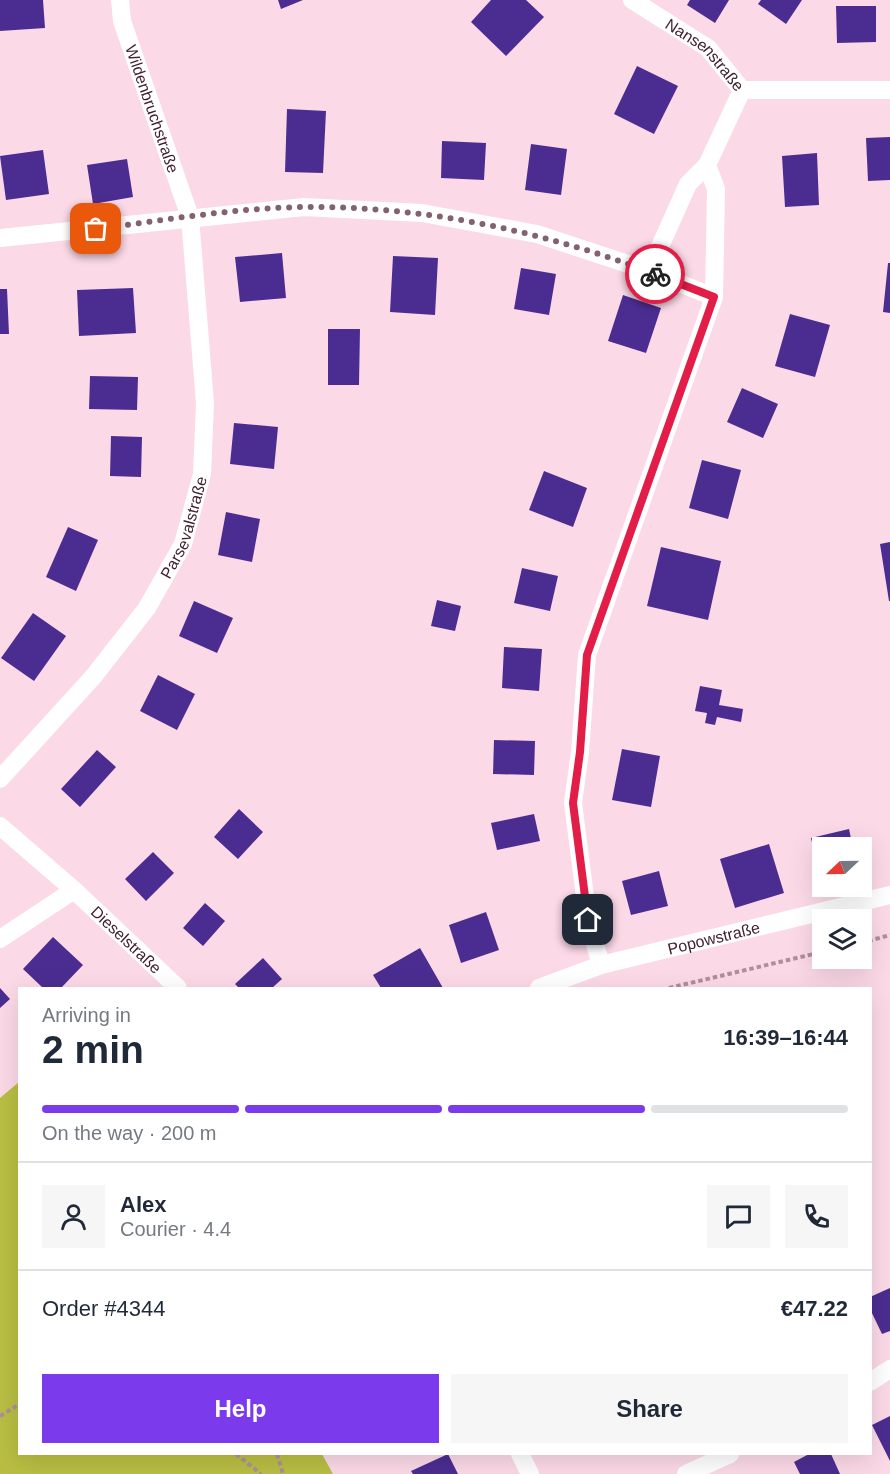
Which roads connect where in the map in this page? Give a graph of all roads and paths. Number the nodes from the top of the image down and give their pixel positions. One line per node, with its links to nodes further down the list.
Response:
1 (120, 0): 6 (street, Wildenbruchstraße)
2 (632, 0): 3 (street, Nansenstraße)
3 (742, 90): 4 (street, Nansenstraße); 5 (street)
4 (890, 90)
5 (707, 165): 8 (street); 9 (street)
6 (190, 217): 7 (street); 8 (street); 10 (street, Parsevalstraße)
7 (0, 238)
8 (649, 272): 9 (street)
9 (714, 297): 18 (street)
10 (0, 779)
11 (0, 826): 12 (street, Dieselstraße)
12 (74, 890): 15 (street); 19 (street, Dieselstraße)
13 (890, 895): 18 (street, Popowstraße)
14 (890, 935): 16 (path)
15 (0, 939)
16 (872, 940)
17 (812, 954): 21 (path)
18 (602, 965): 20 (street, Popowstraße)
19 (177, 987)
20 (542, 987)
21 (673, 987)
22 (890, 1369): 23 (street)
23 (872, 1381)
24 (18, 1405): 25 (path)
25 (0, 1416)
26 (237, 1455): 30 (path)
27 (277, 1455): 31 (path)
28 (520, 1455): 32 (street)
29 (728, 1455): 33 (street)
30 (261, 1474)
31 (283, 1474)
32 (530, 1474)
33 (686, 1474)

